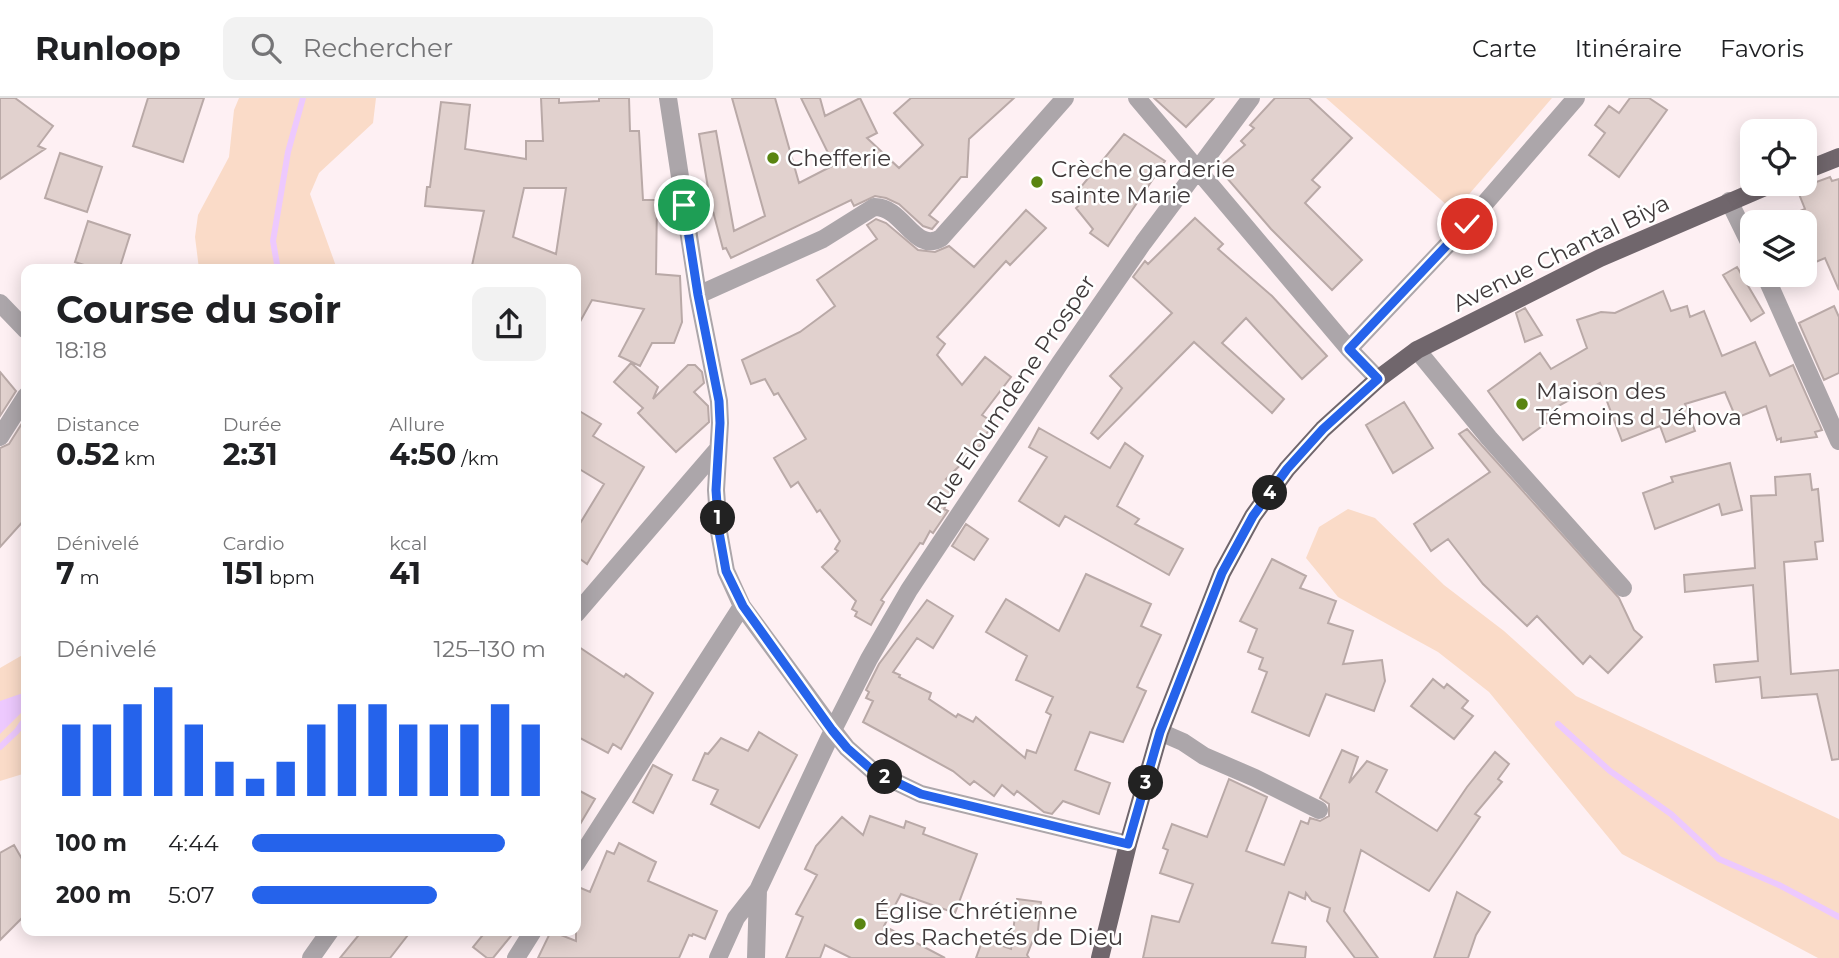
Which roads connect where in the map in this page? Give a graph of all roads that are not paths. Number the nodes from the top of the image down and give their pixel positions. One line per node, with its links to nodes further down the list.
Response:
1 (668, 98): 13 (street)
2 (1065, 98): 13 (street)
3 (1137, 98): 8 (street)
4 (1251, 98): 8 (street, Rue Eloumdene Prosper)
5 (1576, 98): 16 (street)
6 (1839, 157): 7 (main road)
7 (1817, 166)
8 (1197, 172): 16 (street); 26 (street, Rue Eloumdene Prosper)
9 (1742, 196): 10 (main road, Avenue Chantal Biya)
10 (1729, 201): 11 (street); 17 (main road, Avenue Chantal Biya)
11 (1740, 223)
12 (1770, 287): 21 (street)
13 (698, 295): 22 (street)
14 (0, 303): 15 (street)
15 (21, 325)
16 (1349, 349): 18 (street)
17 (1417, 350): 18 (main road, Avenue Chantal Biya); 23 (street)
18 (1378, 379): 27 (main road, Avenue Chantal Biya)
19 (21, 404): 20 (street)
20 (0, 437)
21 (1839, 441)
22 (717, 450): 24 (street); 25 (street)
23 (1623, 588)
24 (743, 606): 26 (street); 30 (street)
25 (581, 608)
26 (832, 730): 29 (street); 31 (street, Rue Eloumdene Prosper)
27 (1160, 732): 28 (street); 29 (main road, Avenue Chantal Biya)
28 (1319, 810)
29 (1128, 844): 38 (main road, Avenue Chantal Biya)
30 (581, 856)
31 (758, 890): 36 (street); 37 (street)
32 (326, 936): 34 (street)
33 (530, 936): 35 (street)
34 (311, 958)
35 (516, 958)
36 (718, 958)
37 (757, 958)
38 (1100, 958)

